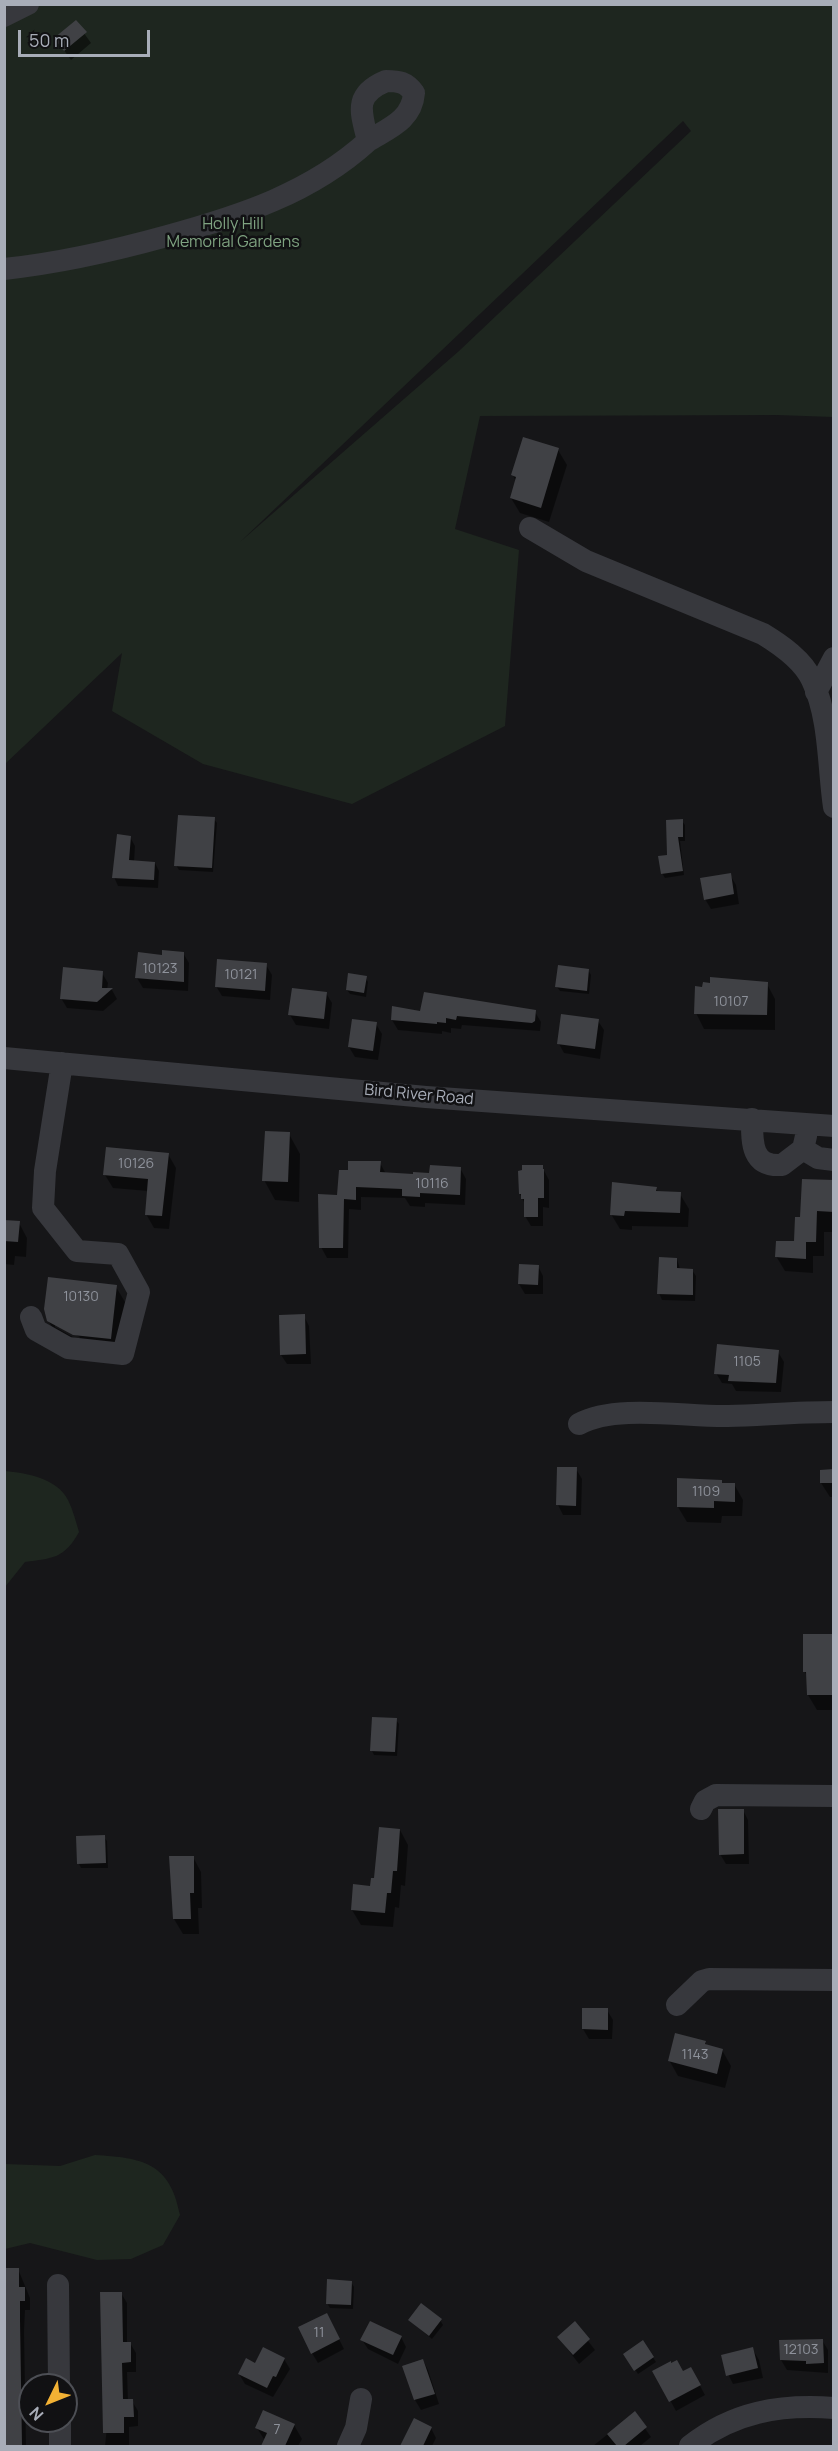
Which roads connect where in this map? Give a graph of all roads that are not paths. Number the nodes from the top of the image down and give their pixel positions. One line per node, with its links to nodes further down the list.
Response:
1 (28, 4): 2 (street)
2 (4, 16)
3 (368, 141): 4 (street)
4 (4, 269)
5 (530, 528): 7 (street)
6 (834, 658): 7 (street)
7 (816, 692): 8 (street)
8 (834, 807)
9 (4, 1058): 10 (street, Bird River Road)
10 (62, 1063): 11 (street, Bird River Road); 16 (street)
11 (752, 1119): 12 (street, Bird River Road); 14 (street)
12 (808, 1123): 13 (street, Bird River Road); 14 (street)
13 (834, 1126)
14 (803, 1149): 15 (street)
15 (834, 1160)
16 (31, 1317)
17 (834, 1412): 18 (street)
18 (579, 1424)
19 (834, 1796): 20 (street)
20 (701, 1809)
21 (834, 1980): 22 (street)
22 (677, 2005)
23 (58, 2285): 24 (street)
24 (59, 2373)
25 (361, 2399): 28 (street)
26 (834, 2408): 27 (street)
27 (722, 2437): 29 (street)
28 (348, 2446)
29 (690, 2446)

